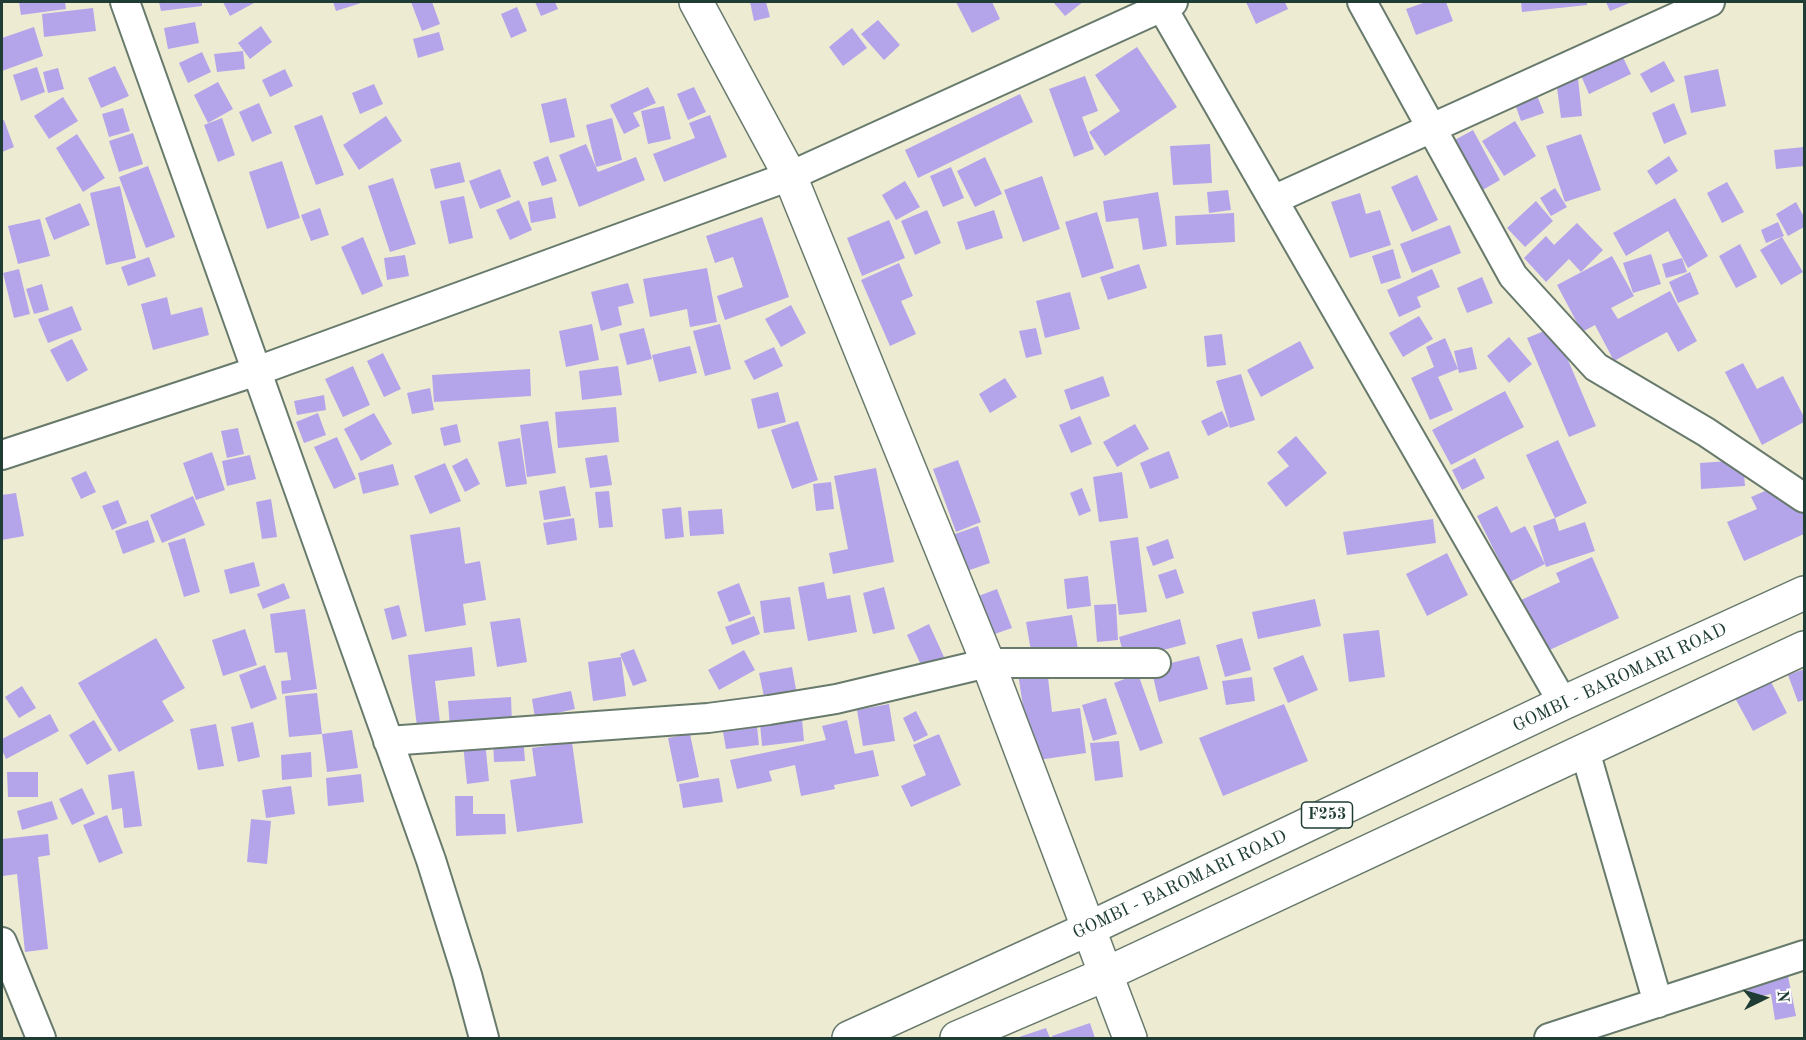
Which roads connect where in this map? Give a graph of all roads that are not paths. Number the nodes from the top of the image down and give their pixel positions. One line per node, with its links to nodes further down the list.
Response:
1 (125, 2): 10 (street)
2 (696, 2): 8 (main road)
3 (1362, 2): 7 (street)
4 (1710, 2): 7 (street)
5 (1167, 4): 6 (street); 9 (street)
6 (1130, 11): 8 (street)
7 (1431, 128): 9 (street); 12 (street)
8 (790, 176): 10 (street); 15 (main road)
9 (1273, 200): 17 (street)
10 (257, 371): 11 (street); 18 (street)
11 (2, 454)
12 (1804, 498)
13 (1804, 593): 17 (main road, GOMBI - BAROMARI ROAD / F253)
14 (1804, 648): 19 (main road)
15 (988, 663): 16 (street); 18 (street); 20 (main road)
16 (1155, 663)
17 (1563, 703): 20 (main road, GOMBI - BAROMARI ROAD / F253)
18 (388, 741): 26 (street)
19 (1585, 751): 23 (main road); 24 (street)
20 (1088, 929): 23 (main road); 27 (main road, GOMBI - BAROMARI ROAD / F253)
21 (2, 942): 25 (street)
22 (1804, 955): 24 (street)
23 (1106, 974): 28 (main road); 29 (main road)
24 (1658, 1003): 30 (street)
25 (41, 1038)
26 (484, 1038)
27 (849, 1038)
28 (957, 1038)
29 (1130, 1038)
30 (1549, 1038)

